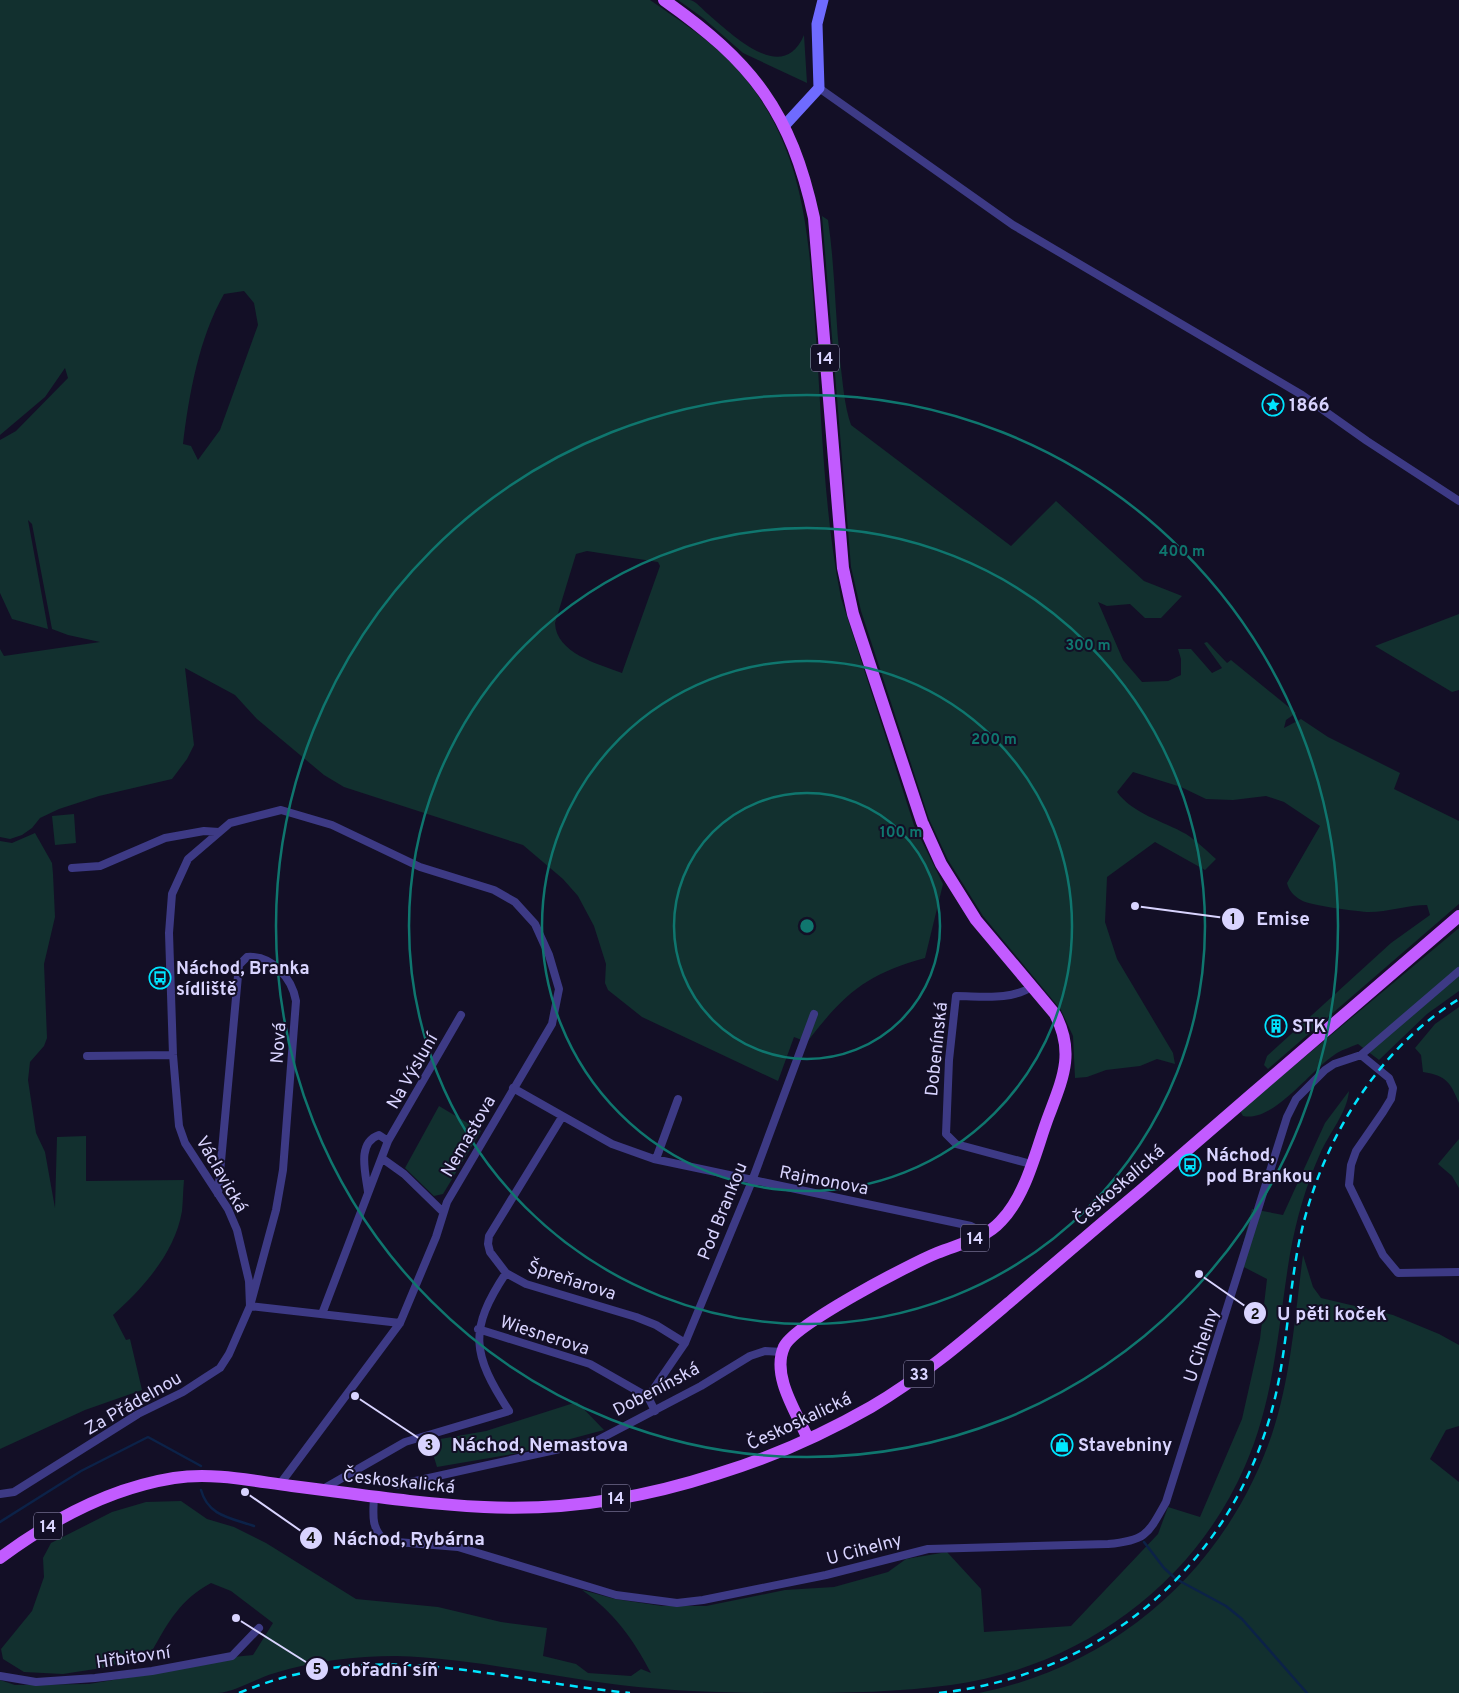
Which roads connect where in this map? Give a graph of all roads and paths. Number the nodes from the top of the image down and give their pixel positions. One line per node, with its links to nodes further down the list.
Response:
1 (664, 0): 4 (main road, 14)
2 (823, 0): 3 (street)
3 (819, 88): 4 (street); 5 (street)
4 (785, 125): 11 (main road, 14)
5 (1459, 501)
6 (219, 832): 7 (street, Václavická); 8 (street, Václavická); 14 (street, Václavická)
7 (399, 858): 17 (street, Nemastova)
8 (72, 868)
9 (1459, 916): 39 (main road, Českoskalická / 33)
10 (1459, 971): 15 (street)
11 (1033, 986): 23 (main road, 14); 23 (street, Dobenínská)
12 (814, 1014): 24 (street, Pod Brankou)
13 (461, 1015): 20 (street, Na Výsluní)
14 (173, 1055): 16 (street); 26 (street, Václavická)
15 (1361, 1055): 29 (street); 44 (street, U Cihelny)
16 (87, 1056)
17 (513, 1088): 19 (street, Rajmonova); 27 (street, Nemastova)
18 (678, 1098): 22 (street)
19 (562, 1117): 22 (street, Rajmonova); 30 (street, Špreňarova)
20 (388, 1141): 21 (street, Na Výsluní); 25 (street, Na Výsluní)
21 (383, 1159): 25 (street, Na Výsluní); 27 (street)
22 (656, 1159): 24 (street, Rajmonova)
23 (1031, 1164): 28 (main road, 14)
24 (752, 1181): 28 (street, Rajmonova); 35 (street, Pod Brankou)
25 (368, 1192): 32 (street, Na Výsluní)
26 (218, 1194): 31 (street, Václavická); 31 (street, Nová)
27 (443, 1212): 33 (street, Nemastova)
28 (982, 1235): 36 (main road, 14)
29 (1459, 1272)
30 (506, 1273): 34 (street); 35 (street, Špreňarova)
31 (250, 1306): 32 (street); 43 (street, Za Přádelnou)
32 (322, 1314): 33 (street)
33 (400, 1323): 40 (street, Nemastova)
34 (478, 1329): 37 (street, Wiesnerova); 42 (street, Wiesnerova)
35 (685, 1343): 37 (street, Pod Brankou)
36 (782, 1352): 38 (street, Dobenínská); 39 (main road)
37 (648, 1397): 38 (street)
38 (655, 1411): 41 (street, Dobenínská)
39 (808, 1439): 44 (main road, Českoskalická / 14)
40 (280, 1484): 42 (main road, Českoskalická / 14); 45 (main road, Českoskalická / 14)
41 (397, 1485)
42 (322, 1490): 44 (main road, Českoskalická / 14)
43 (0, 1494)
44 (374, 1497)
45 (0, 1558)
46 (259, 1628): 47 (street, Hřbitovní)
47 (0, 1676)

